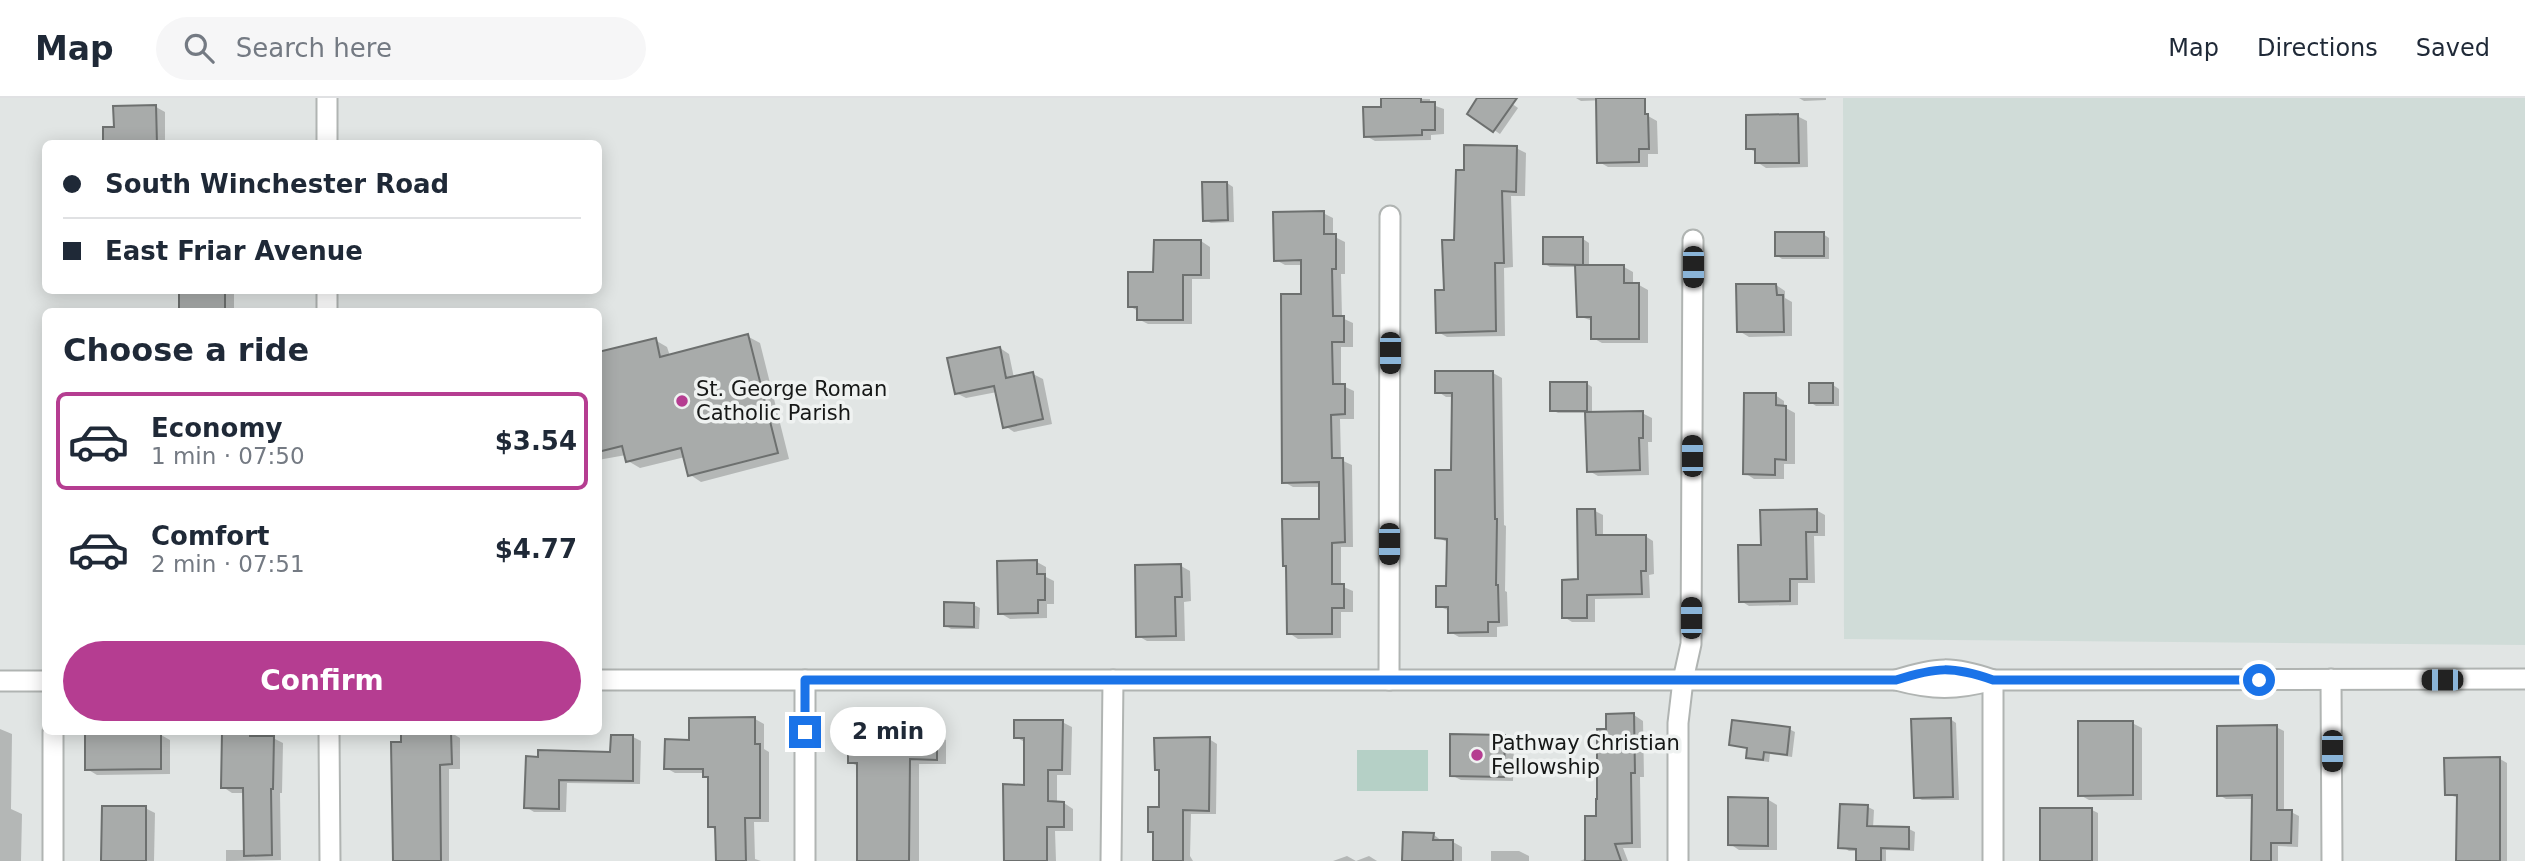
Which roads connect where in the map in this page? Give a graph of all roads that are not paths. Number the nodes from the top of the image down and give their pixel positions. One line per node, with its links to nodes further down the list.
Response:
1 (327, 98): 2 (street)
2 (327, 140)
3 (1390, 216): 8 (street)
4 (1693, 240): 9 (street)
5 (602, 680): 6 (street)
6 (805, 680): 7 (street); 19 (street)
7 (1112, 680): 8 (street); 20 (street)
8 (1389, 680): 9 (street)
9 (1683, 680): 10 (street); 21 (street)
10 (1993, 680): 11 (street); 22 (street)
11 (2331, 680): 12 (street); 23 (street)
12 (2525, 680)
13 (0, 681): 14 (street)
14 (42, 681)
15 (53, 735): 17 (street)
16 (329, 735): 18 (street)
17 (53, 861)
18 (330, 861)
19 (805, 861)
20 (1111, 861)
21 (1678, 861)
22 (1993, 861)
23 (2332, 861)

